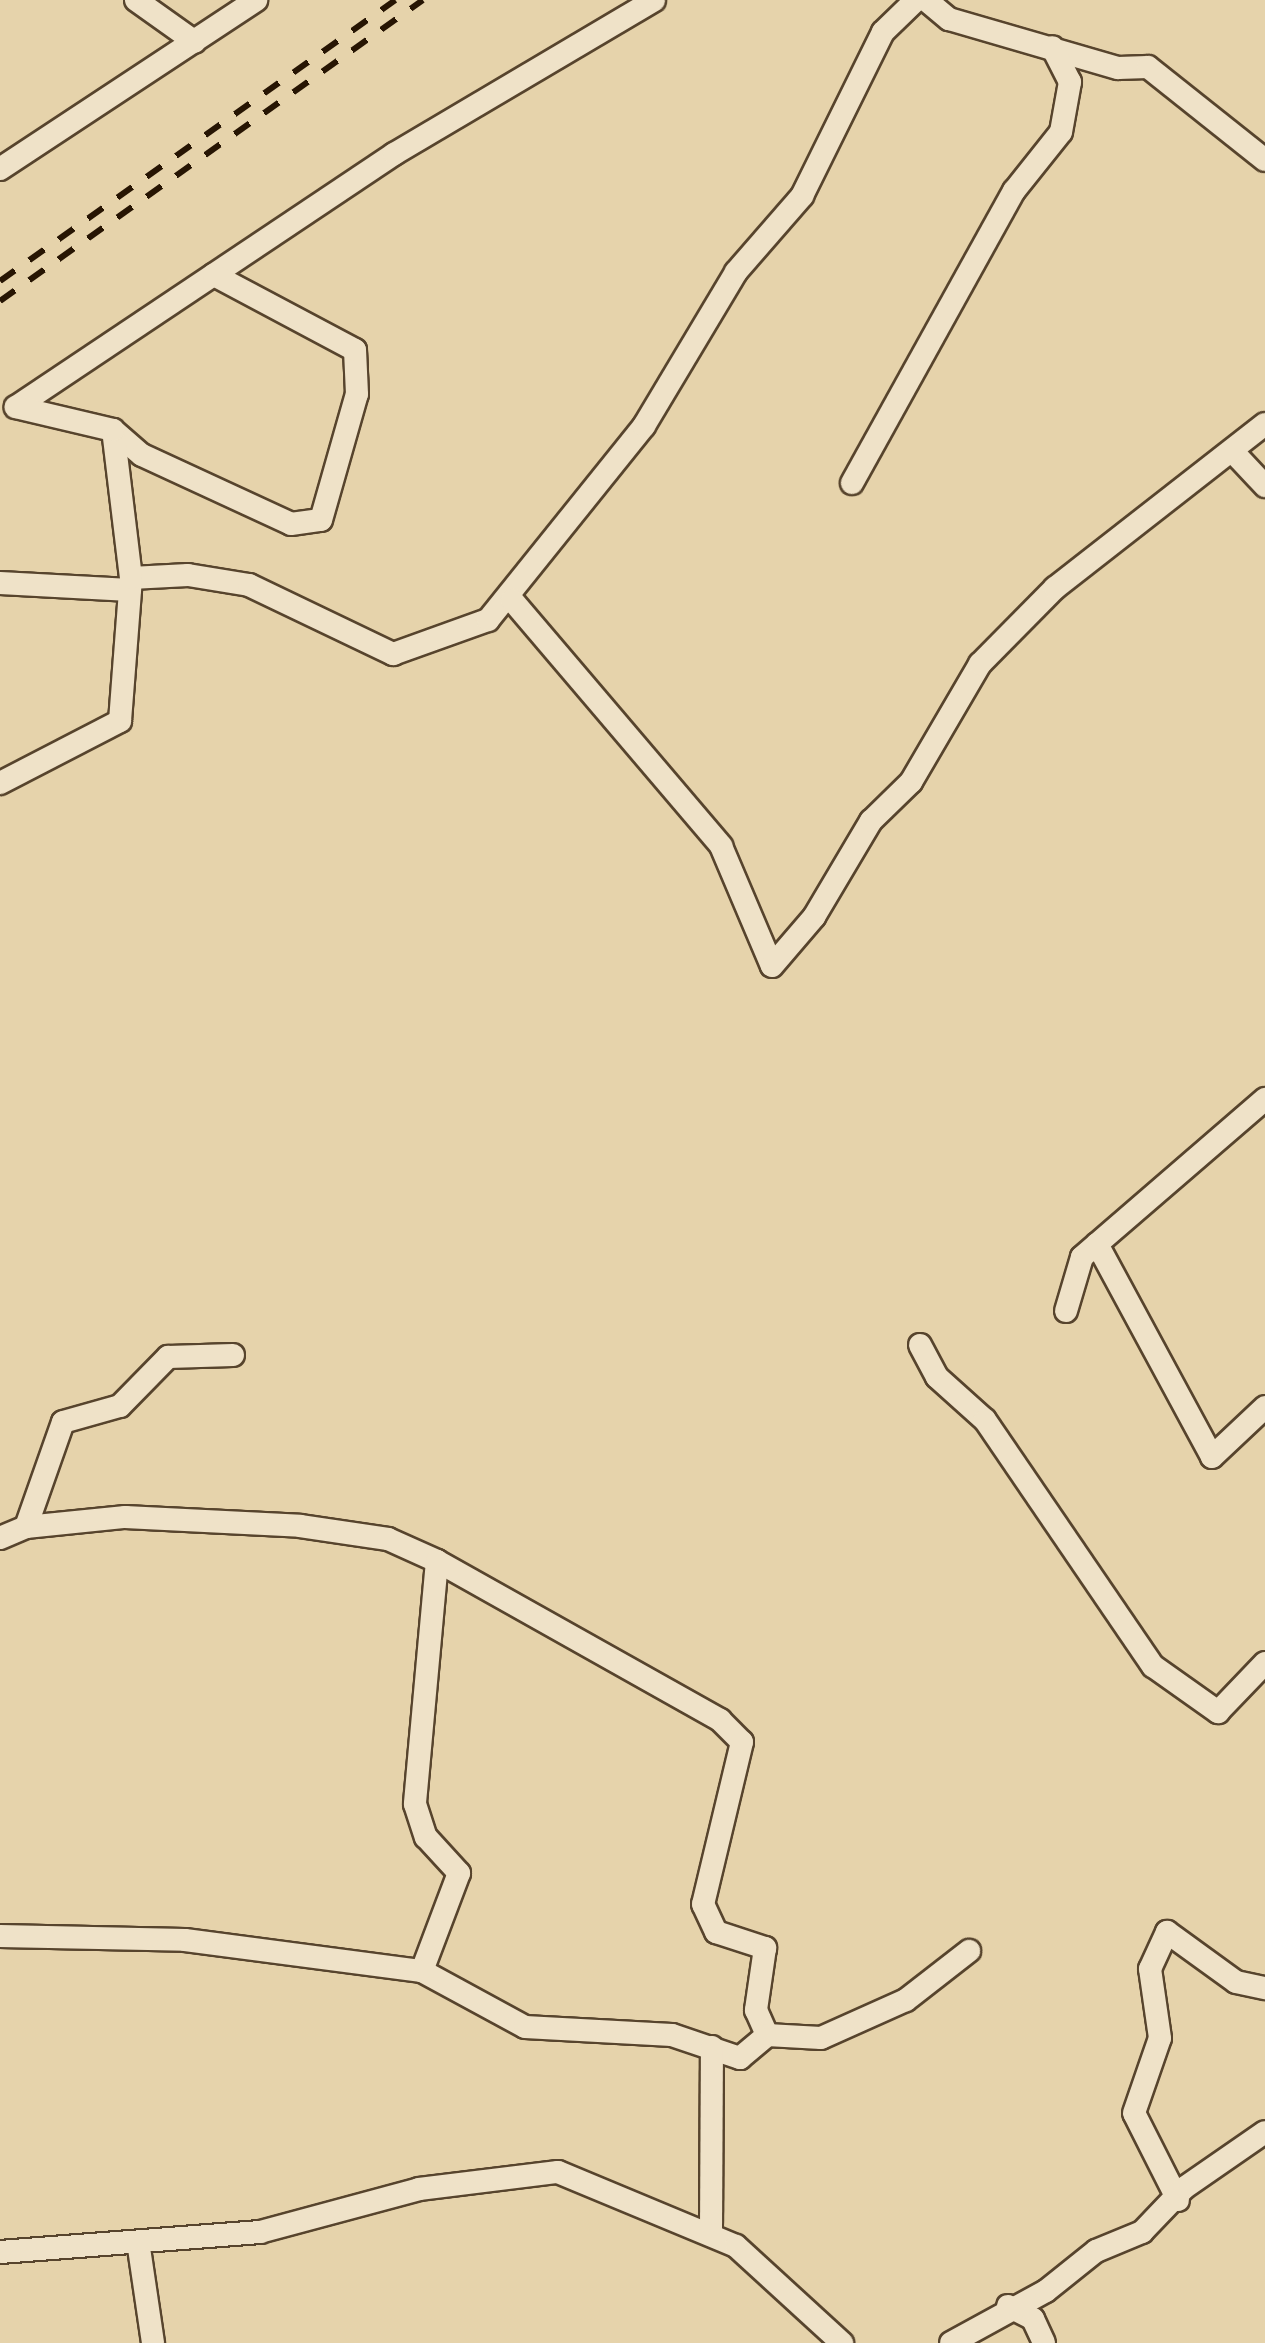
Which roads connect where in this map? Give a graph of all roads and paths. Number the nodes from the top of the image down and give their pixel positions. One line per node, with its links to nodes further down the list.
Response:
1 (136, 0): 8 (street)
2 (256, 0): 8 (street)
3 (654, 0): 12 (street)
4 (883, 0): 7 (street)
5 (916, 0): 7 (street)
6 (926, 0): 9 (street)
7 (883, 32): 20 (street)
8 (195, 42): 11 (street)
9 (1052, 46): 10 (street); 16 (street)
10 (1265, 160)
11 (0, 170)
12 (214, 275): 14 (street); 14 (street)
13 (1265, 424): 15 (street)
14 (113, 430): 19 (street)
15 (1235, 454): 17 (street); 20 (street)
16 (852, 483)
17 (1265, 486)
18 (0, 583): 19 (street)
19 (131, 584): 20 (street); 21 (street)
20 (512, 600)
21 (0, 782)
22 (1265, 1098): 23 (street)
23 (1097, 1244): 24 (street); 27 (street)
24 (1066, 1311)
25 (920, 1345): 31 (street)
26 (233, 1355): 28 (street)
27 (1265, 1408)
28 (26, 1528): 29 (street); 30 (street)
29 (0, 1538)
30 (437, 1561): 34 (street); 36 (street)
31 (1265, 1663)
32 (0, 1936): 34 (street)
33 (969, 1952): 36 (street)
34 (422, 1971): 37 (street)
35 (1265, 1988): 39 (street)
36 (767, 2035): 37 (street)
37 (712, 2047): 40 (street)
38 (1265, 2132): 39 (street)
39 (1178, 2200): 43 (street)
40 (711, 2232): 41 (street); 45 (street)
41 (139, 2248): 42 (street); 44 (street)
42 (0, 2252)
43 (1008, 2306): 46 (street); 47 (street)
44 (153, 2343)
45 (842, 2343)
46 (951, 2343)
47 (1044, 2343)

